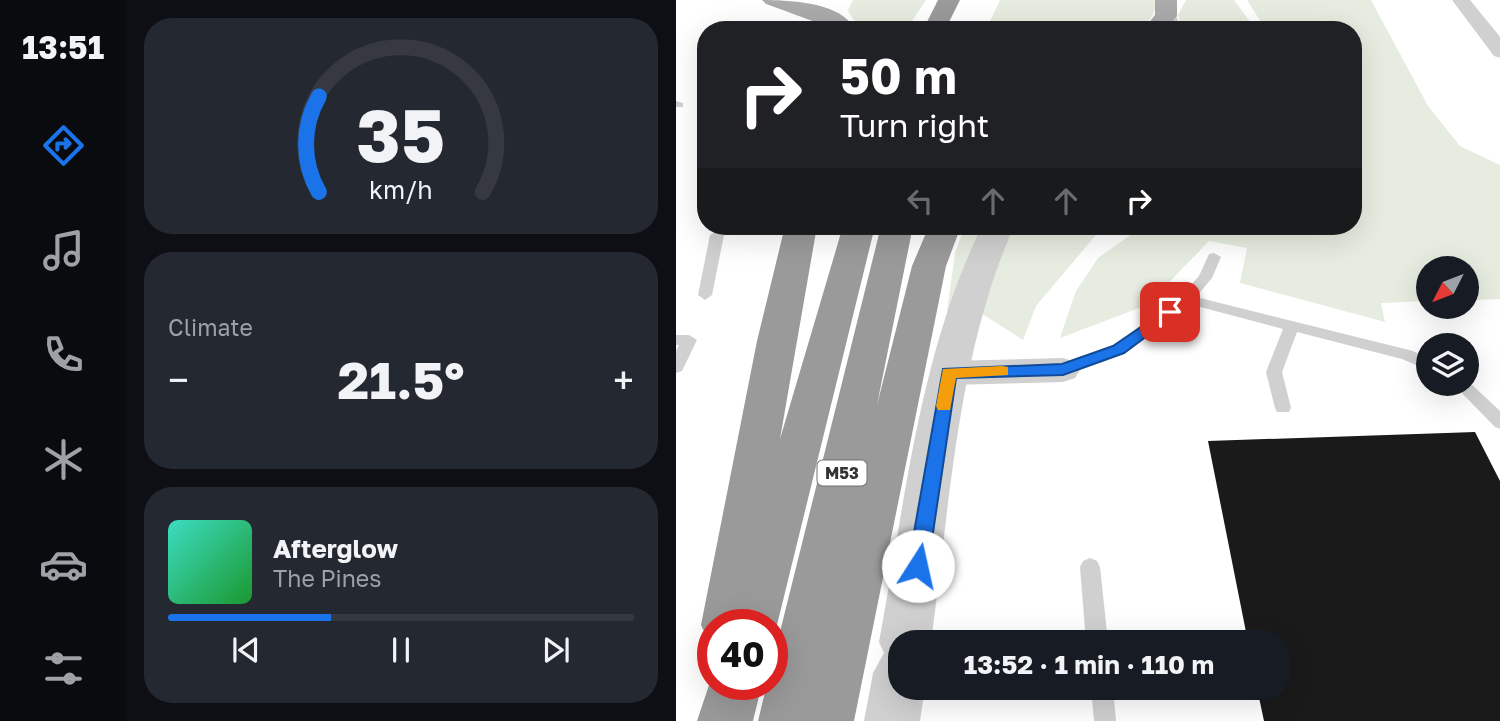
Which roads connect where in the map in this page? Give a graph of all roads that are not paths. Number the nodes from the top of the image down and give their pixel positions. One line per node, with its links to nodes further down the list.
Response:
1 (772, 0): 5 (main road)
2 (840, 0): 6 (main road)
3 (949, 0): 7 (highway)
4 (1461, 0): 8 (street)
5 (831, 21)
6 (840, 21)
7 (938, 21)
8 (1500, 52)
9 (717, 235): 16 (lane)
10 (799, 235): 28 (highway)
11 (857, 235): 29 (highway, M53)
12 (895, 235): 38 (highway, M53)
13 (942, 235): 39 (highway)
14 (994, 235): 23 (street)
15 (1214, 257): 17 (lane)
16 (705, 295)
17 (1186, 299): 18 (lane); 22 (lane)
18 (1291, 328): 20 (lane); 25 (lane)
19 (676, 340): 21 (lane)
20 (1416, 360)
21 (676, 367)
22 (1063, 370): 23 (street)
23 (949, 373): 30 (street)
24 (1473, 396): 26 (lane)
25 (1283, 408)
26 (1500, 423)
27 (1090, 567): 31 (lane)
28 (730, 609)
29 (755, 609)
30 (907, 630)
31 (1096, 630)
32 (713, 700): 36 (highway)
33 (731, 700): 37 (highway)
34 (896, 700): 40 (street)
35 (1103, 700): 41 (lane)
36 (710, 721)
37 (725, 721)
38 (786, 721)
39 (826, 721)
40 (892, 721)
41 (1105, 721)

